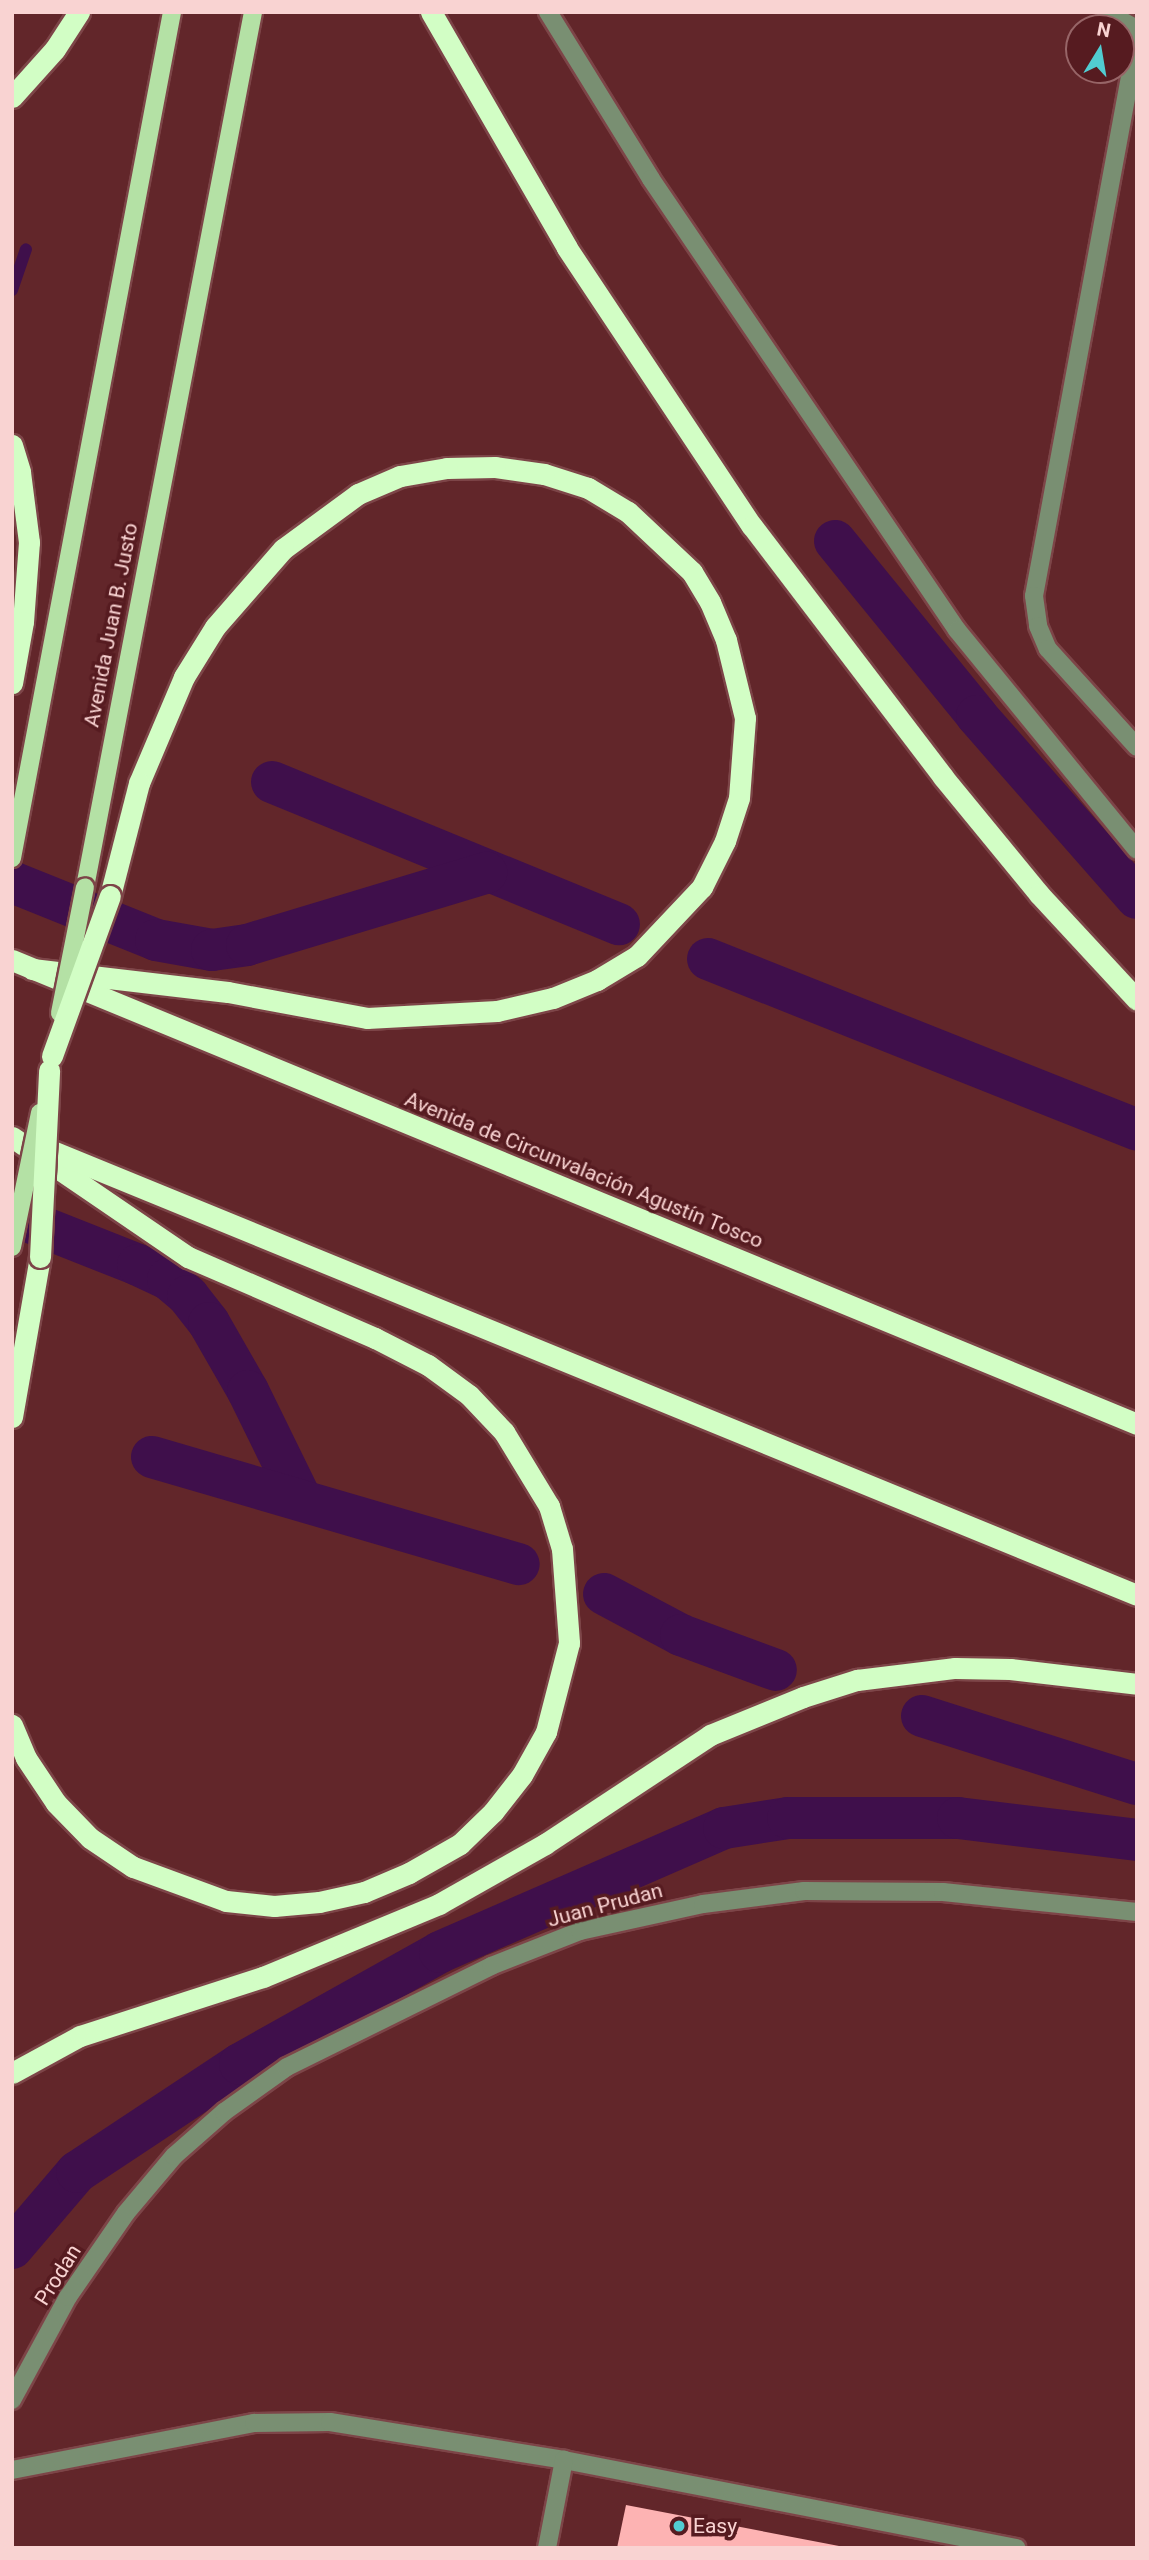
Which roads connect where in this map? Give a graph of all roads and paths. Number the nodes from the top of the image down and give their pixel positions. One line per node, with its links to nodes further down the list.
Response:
1 (79, 12): 9 (highway)
2 (172, 12): 14 (main road)
3 (253, 12): 17 (main road, Avenida Juan B. Justo, bridge)
4 (431, 12): 16 (highway)
5 (548, 12): 13 (street)
6 (1106, 12): 7 (street)
7 (1137, 29)
8 (1137, 39): 12 (street)
9 (12, 97)
10 (12, 445): 11 (highway)
11 (12, 683)
12 (1137, 747)
13 (1137, 850)
14 (13, 856)
15 (20, 963): 17 (highway, bridge); 21 (highway, Avenida de Circunvalación Agustín Tosco)
16 (1137, 1000)
17 (50, 1063): 19 (main road, Avenida Juan B. Justo, bridge); 20 (highway, bridge)
18 (12, 1136): 22 (highway); 24 (highway)
19 (12, 1247)
20 (12, 1417)
21 (1137, 1424)
22 (1137, 1595)
23 (1137, 1684): 26 (highway)
24 (12, 1725)
25 (1137, 1912): 27 (street, Juan Prudan)
26 (12, 2073)
27 (125, 2213): 28 (street, Prodan)
28 (12, 2400)
29 (564, 2460): 30 (street); 31 (street); 32 (street)
30 (12, 2470)
31 (547, 2548)
32 (1017, 2548)

